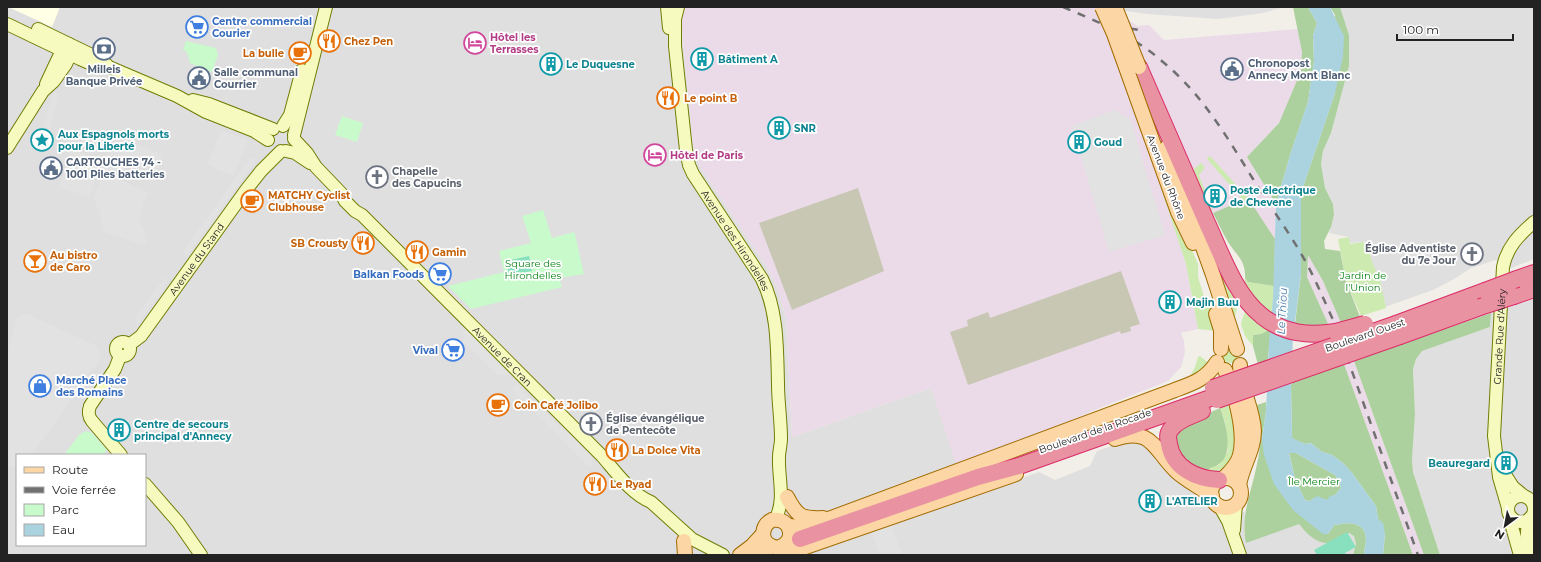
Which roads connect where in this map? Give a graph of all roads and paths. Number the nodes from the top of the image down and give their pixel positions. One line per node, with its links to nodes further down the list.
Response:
1 (319, 7): 12 (main road, Avenue du Stand)
2 (326, 7): 13 (main road, Avenue du Stand)
3 (667, 7): 9 (main road, Avenue des Hirondelles)
4 (678, 7): 9 (main road, Avenue des Hirondelles)
5 (1102, 7): 23 (main road, Avenue du Rhône, bridge)
6 (1114, 7): 11 (main road, Avenue du Rhône, bridge)
7 (7, 15): 10 (main road)
8 (7, 24): 10 (main road)
9 (675, 46): 27 (main road, Avenue des Hirondelles)
10 (67, 50): 12 (main road); 14 (main road)
11 (1139, 67): 21 (highway, bridge); 22 (main road, Avenue du Rhône)
12 (274, 135): 13 (main road, Avenue de Cran); 15 (main road, Avenue de Cran); 17 (main road, Avenue du Stand)
13 (294, 137): 15 (main road, Avenue du Stand); 16 (main road, Avenue de Cran)
14 (7, 148)
15 (284, 151): 16 (main road, Avenue de Cran); 17 (main road, Avenue du Stand)
16 (316, 167): 38 (main road, Avenue de Cran)
17 (261, 171): 28 (main road, Avenue du Stand)
18 (1534, 222): 30 (main road, Grande Rue d'Aléry)
19 (1534, 273): 21 (highway, Boulevard Ouest, bridge)
20 (1534, 289): 21 (highway, Boulevard Ouest, bridge)
21 (1396, 325): 25 (highway, Boulevard Ouest, bridge); 25 (highway, Boulevard Ouest, bridge)
22 (1237, 349): 23 (main road); 24 (main road)
23 (1221, 360): 24 (main road); 32 (main road, Avenue du Rhône); 35 (main road)
24 (1240, 365): 34 (main road)
25 (1216, 397): 26 (highway); 29 (highway, Boulevard de la Rocade); 31 (highway, Boulevard de la Rocade); 32 (highway)
26 (1128, 434): 39 (main road); 48 (main road)
27 (781, 439): 37 (main road, Avenue des Hirondelles); 44 (main road, Avenue des Hirondelles)
28 (120, 454)
29 (1017, 458): 31 (highway, Boulevard de la Rocade); 35 (highway)
30 (1497, 462): 36 (main road, Grande Rue d'Aléry); 41 (main road, Grande Rue d'Aléry)
31 (978, 477): 47 (highway, Boulevard de la Rocade)
32 (1222, 479): 34 (main road); 39 (main road)
33 (146, 485): 50 (main road)
34 (1238, 485): 40 (main road)
35 (912, 489): 42 (main road)
36 (1524, 496): 41 (main road); 43 (main road)
37 (786, 497): 42 (main road); 44 (main road, Avenue des Hirondelles)
38 (642, 498): 49 (main road, Avenue de Cran); 52 (main road, Avenue de Cran)
39 (1215, 501): 40 (main road); 46 (main road)
40 (1236, 504): 46 (main road)
41 (1510, 513): 43 (main road); 56 (main road, Grande Rue d'Aléry)
42 (831, 517): 44 (main road)
43 (1530, 518): 57 (main road)
44 (782, 523): 45 (main road); 48 (main road)
45 (763, 534): 48 (main road); 53 (main road)
46 (1234, 536): 55 (main road)
47 (800, 540)
48 (775, 547): 54 (main road)
49 (685, 548): 51 (main road, Avenue de Cran)
50 (201, 555)
51 (707, 555)
52 (723, 555)
53 (740, 555)
54 (758, 555)
55 (1240, 555)
56 (1520, 555)
57 (1530, 555)

